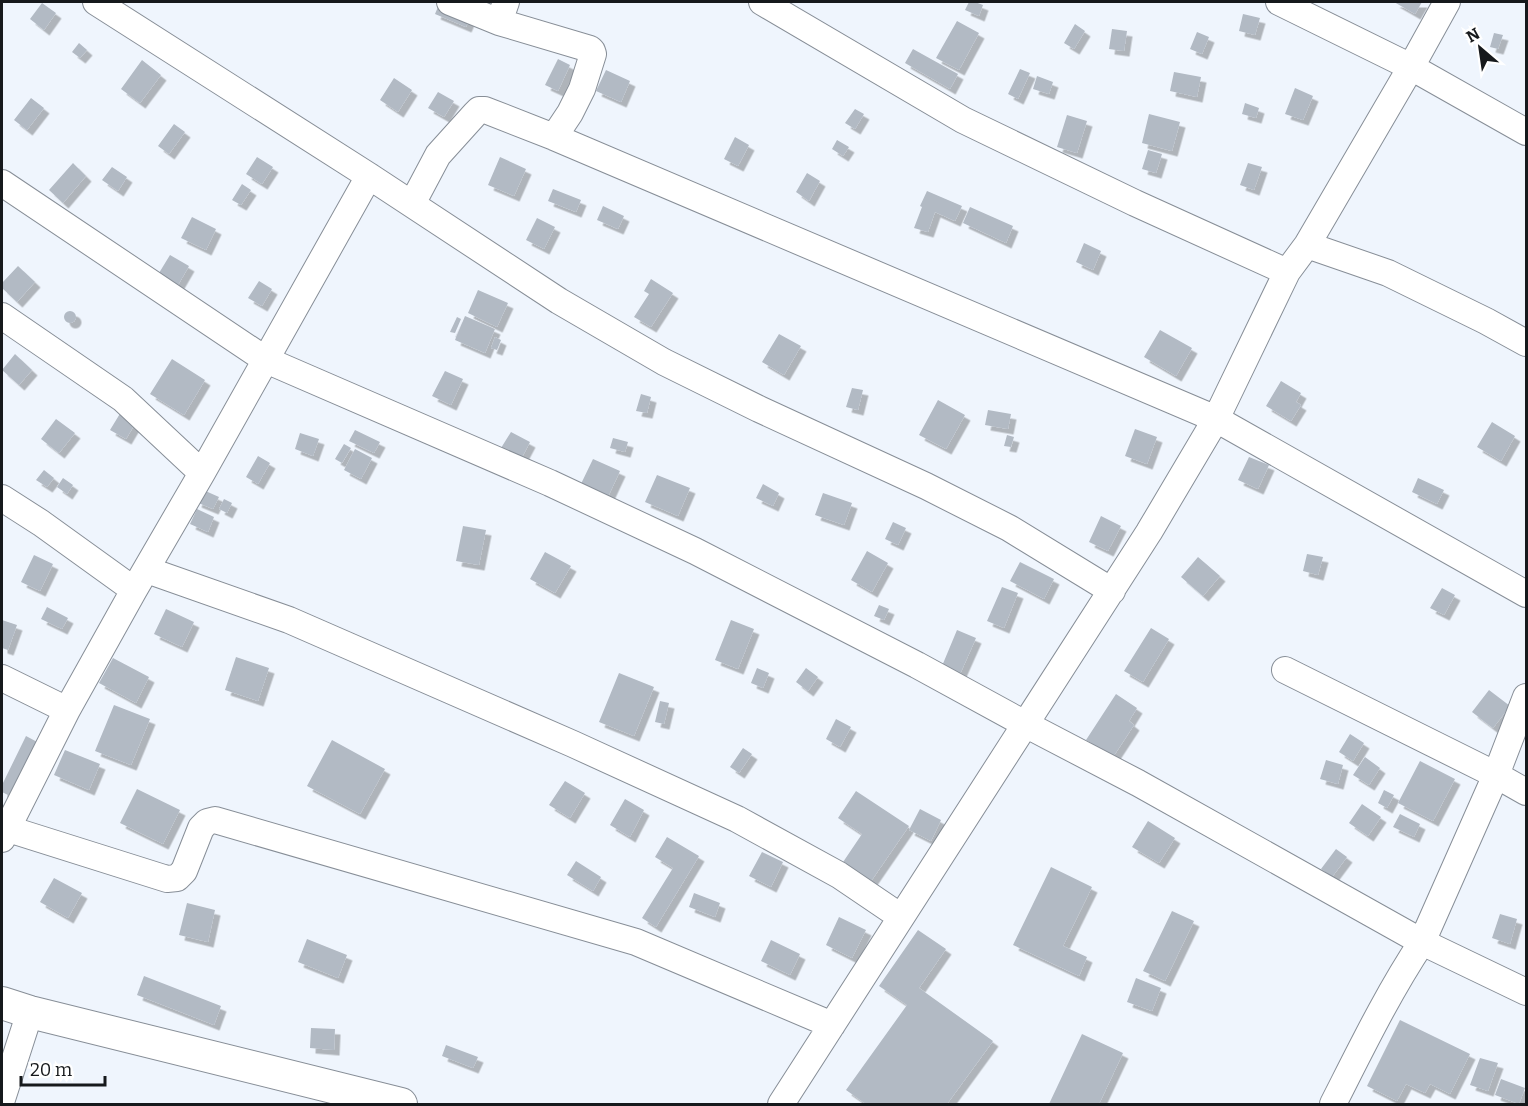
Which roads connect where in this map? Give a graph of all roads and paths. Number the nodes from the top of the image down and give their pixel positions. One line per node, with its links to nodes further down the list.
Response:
1 (96, 2): 10 (street)
2 (450, 2): 6 (street)
3 (762, 2): 14 (street)
4 (1279, 2): 7 (street)
5 (1448, 2): 7 (street)
6 (502, 12): 9 (street)
7 (1411, 67): 8 (street); 13 (street)
8 (1527, 132)
9 (554, 136): 12 (street); 18 (street)
10 (369, 176): 12 (street); 17 (street)
11 (2, 183): 17 (street)
12 (412, 204): 22 (street)
13 (1307, 245): 14 (street); 16 (street)
14 (1287, 272): 18 (street)
15 (2, 316): 19 (street)
16 (1527, 343)
17 (266, 360): 19 (street); 28 (street)
18 (1216, 419): 22 (street); 23 (street)
19 (202, 473): 21 (street)
20 (2, 498): 21 (street)
21 (140, 580): 27 (street); 32 (street)
22 (1112, 591): 28 (street)
23 (1527, 594)
24 (1285, 670): 29 (street)
25 (2, 678): 27 (street)
26 (1527, 697): 29 (street)
27 (67, 710): 31 (street)
28 (1025, 724): 32 (street); 33 (street)
29 (1496, 775): 30 (street); 33 (street)
30 (1527, 792)
31 (3, 832): 36 (street)
32 (901, 917): 36 (street)
33 (1422, 942): 34 (street); 40 (street)
34 (1527, 992)
35 (16, 1008): 37 (street); 38 (street)
36 (832, 1025): 39 (street)
37 (2, 1099)
38 (401, 1104)
39 (781, 1104)
40 (1333, 1104)

